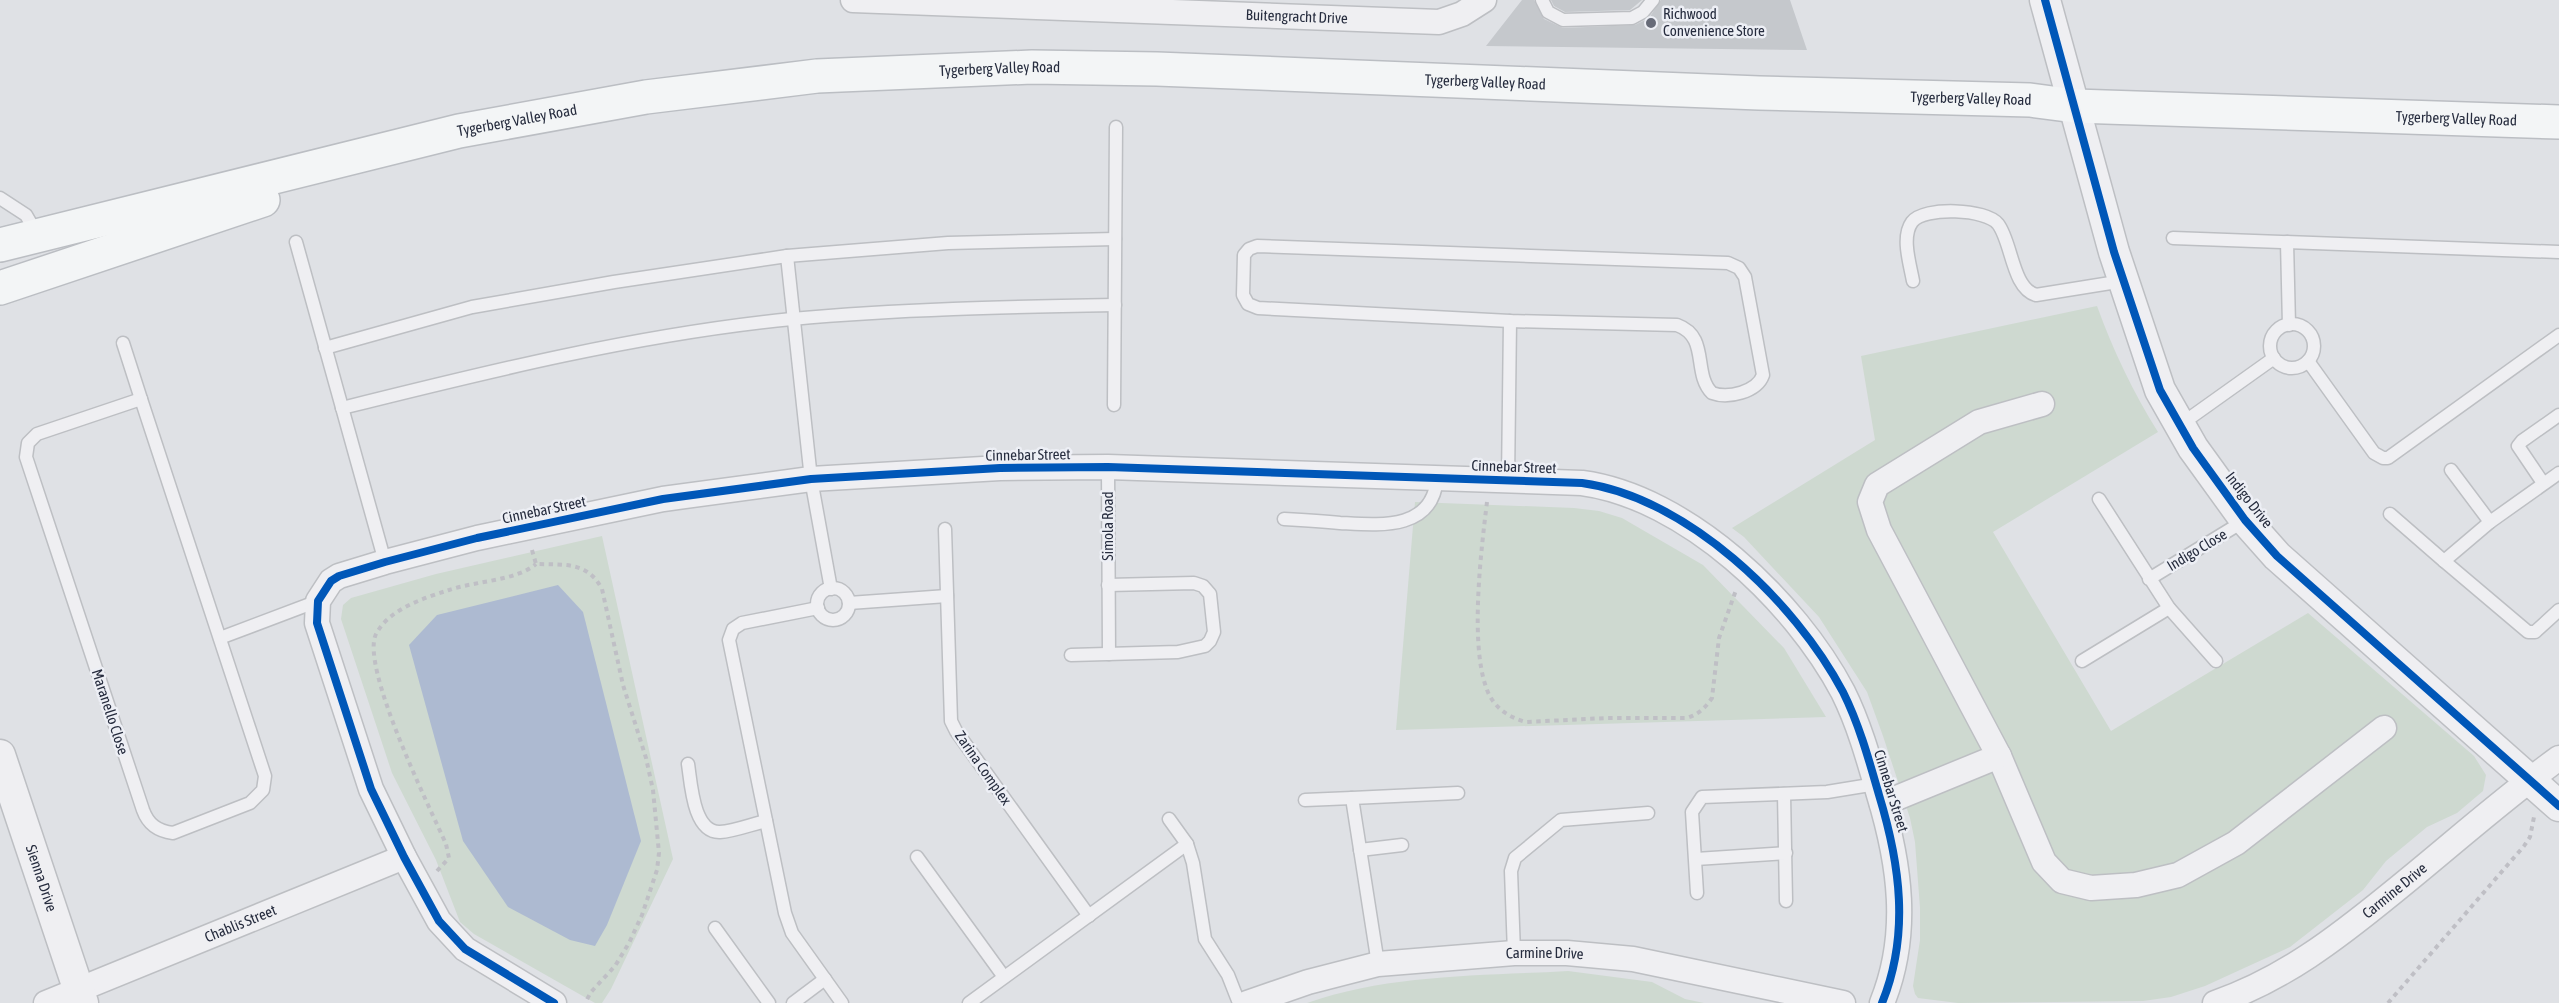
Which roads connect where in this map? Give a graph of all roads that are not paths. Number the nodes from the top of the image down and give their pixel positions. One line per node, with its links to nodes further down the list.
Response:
1 (853, 0): 2 (street, Buitengracht Drive)
2 (1484, 0)
3 (1542, 0): 4 (lane)
4 (1653, 0)
5 (2045, 0): 6 (street, Indigo Drive)
6 (2075, 106): 7 (main road, Tygerberg Valley Road); 9 (main road, Tygerberg Valley Road); 20 (street, Indigo Drive)
7 (2559, 122)
8 (1116, 127): 13 (lane)
9 (419, 141): 11 (main road, Tygerberg Valley Road); 21 (main road, Tygerberg Valley Road)
10 (0, 198): 11 (lane)
11 (38, 236): 16 (main road, Tygerberg Valley Road)
12 (2173, 238): 15 (lane)
13 (1115, 239): 18 (lane); 22 (lane)
14 (296, 242): 28 (lane)
15 (2287, 242): 17 (lane); 25 (lane)
16 (0, 245)
17 (2559, 252)
18 (787, 256): 23 (lane); 28 (lane)
19 (1913, 281): 20 (lane)
20 (2123, 281): 36 (street, Indigo Drive)
21 (0, 288)
22 (1115, 305): 23 (lane); 33 (lane)
23 (792, 319): 34 (lane); 40 (lane)
24 (1510, 321): 24 (lane); 42 (lane)
25 (2289, 325): 29 (lane); 30 (lane)
26 (2559, 335): 30 (lane)
27 (123, 343): 31 (lane, Maranello Close)
28 (325, 348): 34 (lane)
29 (2274, 358): 30 (lane); 36 (lane)
30 (2308, 361)
31 (141, 399): 61 (lane, Maranello Close); 61 (lane, Maranello Close)
32 (2042, 404): 68 (street)
33 (1114, 405)
34 (342, 408): 51 (lane)
35 (2559, 415): 43 (lane)
36 (2179, 425): 47 (street, Indigo Drive)
37 (1108, 467): 40 (street, Cinnebar Street); 41 (street, Cinnebar Street); 53 (lane, Simola Road)
38 (2451, 470): 48 (lane)
39 (2559, 473): 43 (lane)
40 (811, 479): 51 (street, Cinnebar Street); 54 (lane)
41 (1437, 479): 42 (street, Cinnebar Street); 46 (lane)
42 (1508, 480): 74 (street, Cinnebar Street)
43 (2543, 483): 48 (lane)
44 (2099, 499): 52 (lane, Indigo Close)
45 (2390, 514): 50 (lane)
46 (1284, 519)
47 (2245, 520): 52 (lane, Indigo Close); 71 (street, Indigo Drive)
48 (2490, 522): 50 (lane)
49 (945, 529): 55 (lane, Zarina Complex)
50 (2444, 561): 60 (lane)
51 (385, 562): 56 (street, Cinnebar Street)
52 (2149, 579): 59 (lane, Indigo Close)
53 (1108, 585): 62 (lane, Simola Road); 62 (lane)
54 (831, 589): 57 (lane); 58 (lane)
55 (947, 596): 57 (lane); 90 (lane, Zarina Complex)
56 (318, 601): 61 (lane); 85 (street)
57 (849, 603): 58 (lane)
58 (818, 608): 80 (lane)
59 (2169, 608): 64 (lane); 65 (lane, Indigo Close)
60 (2559, 610)
61 (220, 638)
62 (1109, 654): 63 (lane)
63 (1071, 655)
64 (2082, 661)
65 (2216, 661)
66 (2384, 729): 68 (street)
67 (0, 755): 97 (street, Sienna Drive)
68 (1999, 756): 74 (street)
69 (2559, 758): 71 (street, Carmine Drive)
70 (688, 764): 80 (lane)
71 (2530, 780): 77 (street, Indigo Drive); 96 (street, Carmine Drive)
72 (1458, 793): 75 (lane)
73 (1784, 794): 74 (lane); 84 (lane); 87 (lane)
74 (1879, 794): 107 (street, Cinnebar Street)
75 (1352, 798): 76 (lane); 83 (lane)
76 (1305, 800)
77 (2547, 808)
78 (1648, 813): 92 (lane)
79 (1169, 819): 81 (lane)
80 (766, 821): 95 (lane)
81 (1187, 844): 90 (lane); 104 (lane)
82 (1402, 845): 83 (lane)
83 (1360, 850): 93 (lane)
84 (1786, 853): 87 (lane); 89 (lane)
85 (404, 857): 97 (street, Chablis Street); 99 (street)
86 (917, 857): 94 (lane)
87 (1696, 859): 88 (lane)
88 (1697, 893)
89 (1786, 901)
90 (1089, 916): 94 (lane)
91 (715, 928): 100 (lane)
92 (1514, 953): 93 (street, Carmine Drive); 106 (street, Carmine Drive)
93 (1378, 964): 105 (street, Carmine Drive)
94 (1004, 977): 103 (lane)
95 (825, 979): 101 (lane); 102 (lane)
96 (2258, 994): 108 (street, Carmine Drive)
97 (81, 997): 98 (street, Chablis Street)
98 (46, 1003)
99 (554, 1003)
100 (769, 1003)
101 (793, 1003)
102 (842, 1003)
103 (969, 1003)
104 (1239, 1003)
105 (1247, 1003)
106 (1843, 1003)
107 (1882, 1003)
108 (2216, 1003)

